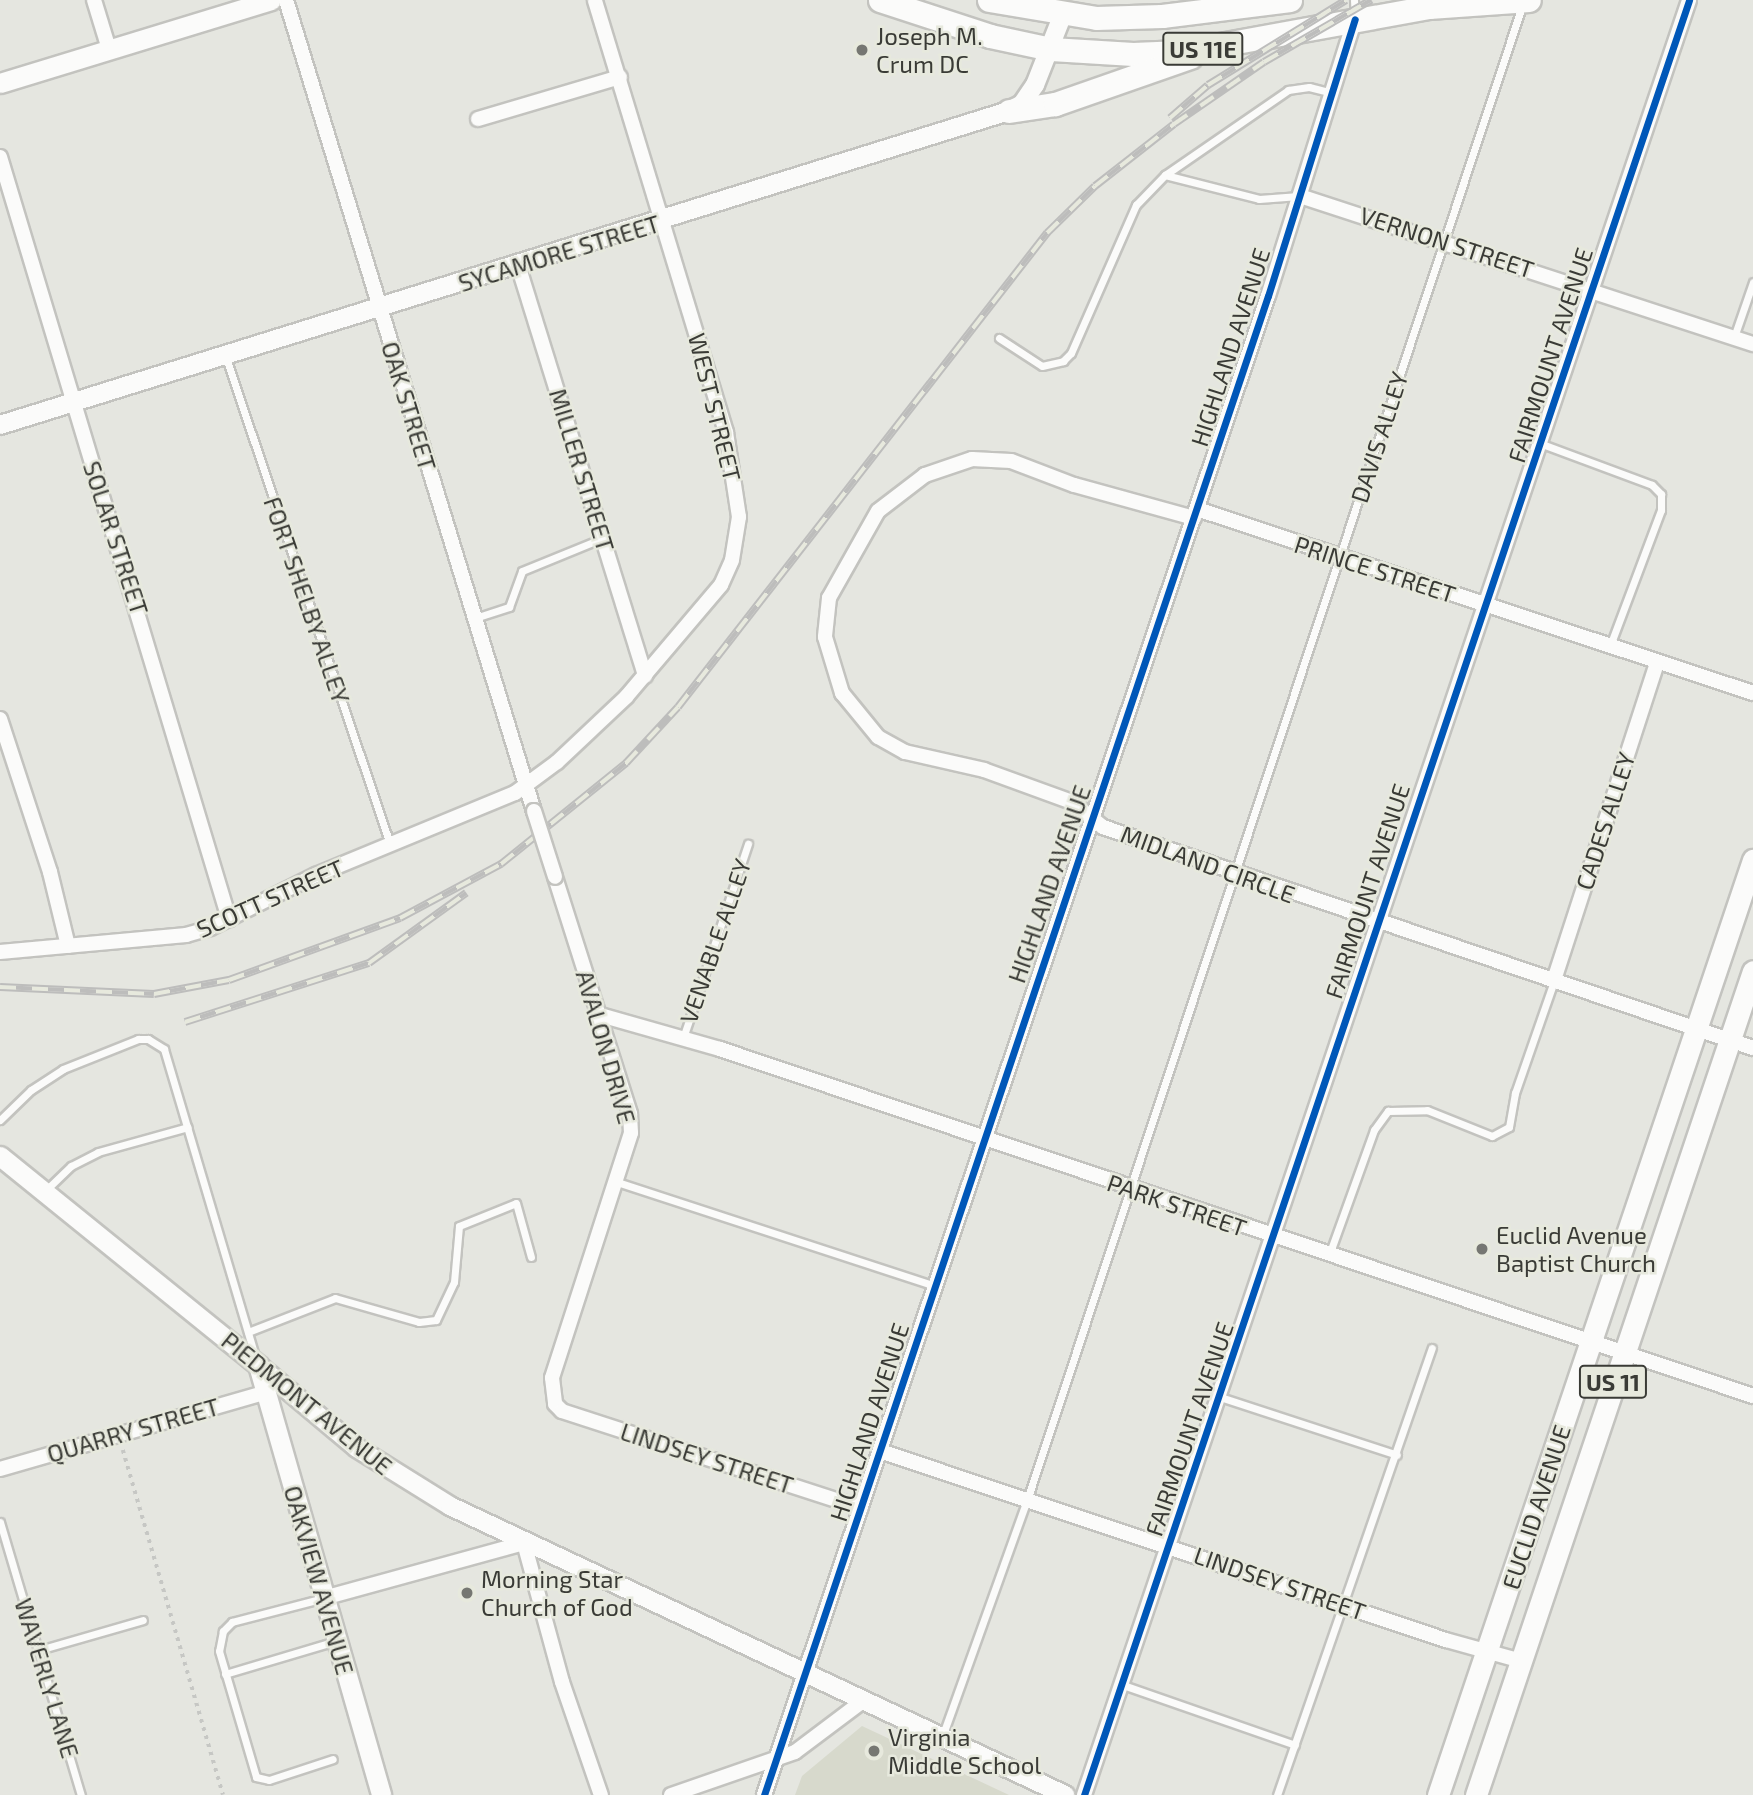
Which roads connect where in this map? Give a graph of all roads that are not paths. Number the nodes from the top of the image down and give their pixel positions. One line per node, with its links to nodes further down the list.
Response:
1 (94, 0): 14 (street)
2 (271, 0): 14 (main road)
3 (286, 0): 29 (street, OAK STREET)
4 (595, 0): 16 (street, WEST STREET)
5 (880, 0): 15 (highway, US 11E)
6 (989, 0): 12 (highway, US 11E)
7 (1290, 0): 12 (highway, US 11E)
8 (1529, 0): 10 (highway, US 11E)
9 (1689, 0): 28 (street, FAIRMOUNT AVENUE)
10 (1523, 1): 11 (highway, US 11E); 25 (lane, DAVIS ALLEY)
11 (1355, 10): 13 (highway, US 11E); 18 (street, HIGHLAND AVENUE)
12 (1063, 14): 15 (street, SYCAMORE STREET)
13 (1215, 47): 15 (highway, US 11E); 19 (highway)
14 (109, 49): 17 (main road)
15 (1051, 49): 19 (street, SYCAMORE STREET)
16 (620, 77): 20 (street); 24 (street, WEST STREET)
17 (0, 83)
18 (1333, 93): 22 (lane); 23 (street, HIGHLAND AVENUE)
19 (1009, 111): 24 (street, SYCAMORE STREET)
20 (478, 119)
21 (0, 158): 34 (street, SOLAR STREET)
22 (1165, 175): 23 (lane); 31 (lane)
23 (1300, 196): 25 (street, VERNON STREET); 37 (street, HIGHLAND AVENUE)
24 (663, 221): 26 (street, SYCAMORE STREET); 44 (street, WEST STREET)
25 (1445, 241): 28 (street, VERNON STREET); 39 (lane, DAVIS ALLEY)
26 (519, 265): 29 (street, SYCAMORE STREET); 38 (street, MILLER STREET)
27 (1753, 282): 30 (lane)
28 (1591, 289): 30 (street, VERNON STREET); 36 (street, FAIRMOUNT AVENUE)
29 (379, 308): 33 (street, SYCAMORE STREET); 41 (street, OAK STREET)
30 (1734, 337): 32 (street, VERNON STREET)
31 (999, 338)
32 (1753, 344)
33 (225, 355): 34 (street, SYCAMORE STREET); 51 (lane, FORT SHELBY ALLEY)
34 (72, 402): 35 (street, SYCAMORE STREET); 54 (street, SOLAR STREET)
35 (0, 425)
36 (1542, 444): 40 (street, FAIRMOUNT AVENUE); 42 (lane)
37 (1195, 514): 39 (street, PRINCE STREET); 49 (street, HIGHLAND AVENUE); 49 (street, MIDLAND CIRCLE)
38 (604, 538): 41 (lane); 44 (street, MILLER STREET)
39 (1339, 558): 40 (street, PRINCE STREET); 53 (lane, DAVIS ALLEY)
40 (1485, 605): 42 (street, PRINCE STREET); 55 (street, FAIRMOUNT AVENUE)
41 (473, 618): 47 (street, OAK STREET)
42 (1610, 647): 43 (street, PRINCE STREET)
43 (1657, 663): 45 (street, PRINCE STREET); 59 (street, CADES ALLEY)
44 (645, 676): 47 (street, WEST STREET)
45 (1753, 693)
46 (0, 719): 56 (street)
47 (526, 787): 48 (street, OAK STREET); 51 (street, SCOTT STREET)
48 (534, 811): 60 (street, AVALON DRIVE, bridge)
49 (1091, 818): 53 (street, MIDLAND CIRCLE); 67 (street, HIGHLAND AVENUE)
50 (748, 844): 62 (lane, VENABLE ALLEY)
51 (390, 845): 54 (street, SCOTT STREET)
52 (1753, 860): 61 (main road, EUCLID AVENUE / US 11)
53 (1233, 873): 55 (street, MIDLAND CIRCLE); 70 (lane, DAVIS ALLEY)
54 (229, 919): 56 (street, SCOTT STREET)
55 (1377, 922): 59 (street, MIDLAND CIRCLE); 72 (street, FAIRMOUNT AVENUE)
56 (68, 946): 57 (street, SCOTT STREET)
57 (0, 952)
58 (1753, 971): 63 (main road, EUCLID AVENUE / US 11)
59 (1554, 980): 61 (street, MIDLAND CIRCLE); 73 (lane)
60 (600, 1015): 62 (street, PARK STREET); 69 (street, AVALON DRIVE)
61 (1694, 1029): 63 (street, MIDLAND CIRCLE); 77 (main road, EUCLID AVENUE / US 11)
62 (683, 1039): 67 (street, PARK STREET)
63 (1730, 1040): 64 (street, MIDLAND CIRCLE); 79 (main road, EUCLID AVENUE / US 11)
64 (1753, 1048)
65 (0, 1120): 66 (lane)
66 (188, 1128): 71 (lane); 76 (lane)
67 (984, 1140): 70 (street, PARK STREET); 75 (street, HIGHLAND AVENUE)
68 (0, 1156): 71 (main road, PIEDMONT AVENUE)
69 (617, 1182): 75 (lane); 84 (street, AVALON DRIVE)
70 (1129, 1188): 72 (street, PARK STREET); 88 (lane, DAVIS ALLEY)
71 (45, 1191): 80 (main road, PIEDMONT AVENUE)
72 (1274, 1237): 73 (street, PARK STREET); 83 (street, FAIRMOUNT AVENUE)
73 (1329, 1256): 77 (street, PARK STREET)
74 (531, 1257): 76 (lane)
75 (935, 1286): 85 (street, HIGHLAND AVENUE)
76 (248, 1332): 80 (lane)
77 (1591, 1341): 79 (street, PARK STREET); 98 (main road, EUCLID AVENUE / US 11)
78 (1432, 1348): 86 (lane)
79 (1622, 1352): 82 (street, PARK STREET); 99 (main road, EUCLID AVENUE / US 11)
80 (258, 1365): 81 (main road, OAKVIEW AVENUE); 91 (street, PIEDMONT AVENUE)
81 (266, 1392): 87 (street, QUARRY STREET); 93 (main road, OAKVIEW AVENUE)
82 (1753, 1396)
83 (1220, 1397): 86 (lane); 92 (street, FAIRMOUNT AVENUE)
84 (555, 1404): 89 (street, LINDSEY STREET)
85 (880, 1451): 88 (street, LINDSEY STREET); 89 (street, HIGHLAND AVENUE)
86 (1397, 1455): 94 (lane)
87 (0, 1469)
88 (1027, 1499): 92 (street, LINDSEY STREET); 104 (lane, DAVIS ALLEY)
89 (861, 1508): 101 (street, HIGHLAND AVENUE)
90 (0, 1522): 97 (lane, WAVERLY LANE)
91 (524, 1543): 93 (street); 101 (street, PIEDMONT AVENUE); 110 (street)
92 (1170, 1546): 94 (street, LINDSEY STREET); 102 (street, FAIRMOUNT AVENUE)
93 (324, 1598): 96 (main road, OAKVIEW AVENUE); 100 (lane)
94 (1346, 1605): 98 (street, LINDSEY STREET); 105 (lane)
95 (143, 1620): 97 (lane)
96 (337, 1641): 100 (lane); 109 (main road, OAKVIEW AVENUE)
97 (39, 1650): 108 (lane, WAVERLY LANE)
98 (1488, 1652): 99 (street, LINDSEY STREET); 116 (main road, EUCLID AVENUE / US 11)
99 (1521, 1661): 117 (main road, EUCLID AVENUE / US 11)
100 (225, 1674): 106 (lane)
101 (805, 1674): 103 (street, PIEDMONT AVENUE); 107 (street, HIGHLAND AVENUE)
102 (1123, 1685): 105 (lane); 114 (street, FAIRMOUNT AVENUE)
103 (863, 1702): 104 (street, PIEDMONT AVENUE); 107 (street)
104 (942, 1738): 113 (street, PIEDMONT AVENUE)
105 (1295, 1745): 115 (lane)
106 (332, 1759)
107 (775, 1760): 111 (street); 112 (street, HIGHLAND AVENUE)
108 (81, 1795)
109 (381, 1795)
110 (601, 1795)
111 (671, 1795)
112 (764, 1795)
113 (1065, 1795)
114 (1084, 1795)
115 (1278, 1795)
116 (1438, 1795)
117 (1476, 1795)

